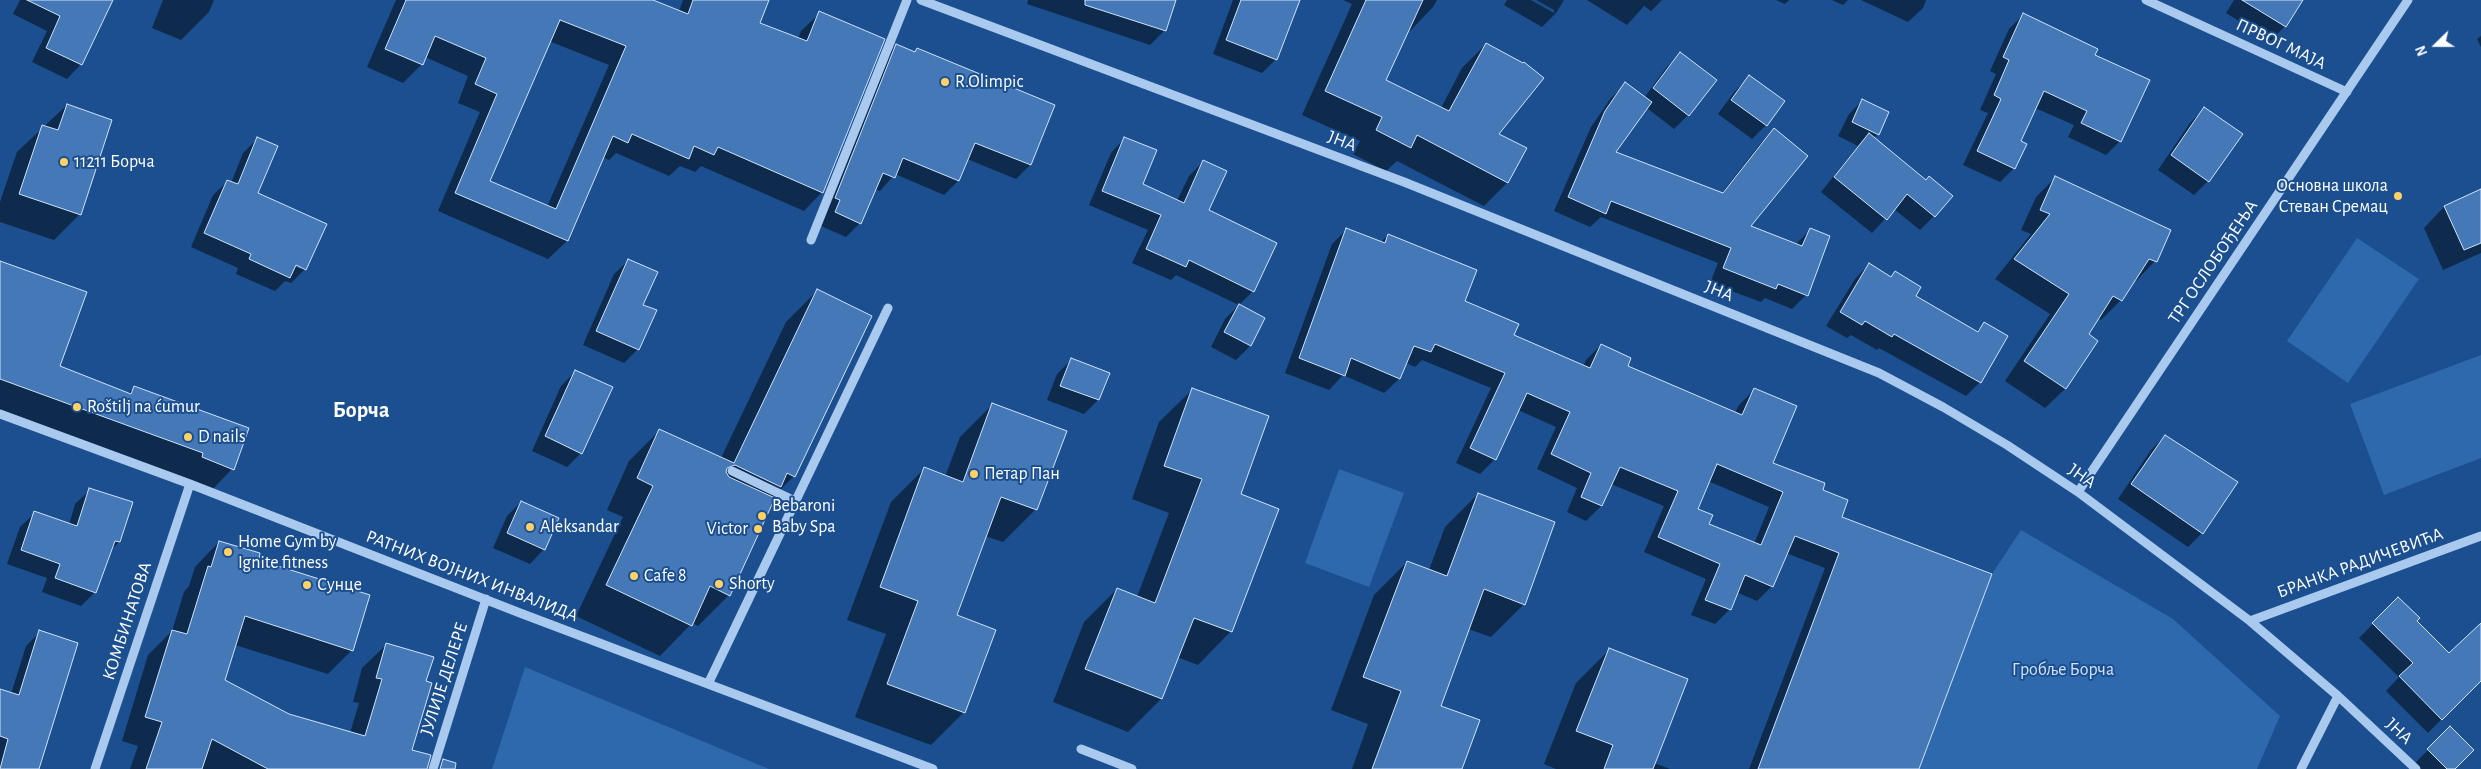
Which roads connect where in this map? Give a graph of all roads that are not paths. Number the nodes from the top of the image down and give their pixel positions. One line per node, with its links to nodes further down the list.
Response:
1 (907, 0): 6 (street)
2 (921, 0): 11 (street, ЈНА)
3 (2146, 0): 5 (street, ПРВОГ МАЈА)
4 (2408, 0): 5 (street, ТРГ ОСЛОБОЂЕЊА)
5 (2347, 92): 11 (street, ТРГ ОСЛОБОЂЕЊА)
6 (812, 240)
7 (888, 308): 12 (street)
8 (0, 414): 10 (street, РАТНИХ ВОЈНИХ ИНВАЛИДА)
9 (732, 471): 12 (street)
10 (190, 484): 14 (street, РАТНИХ ВОЈНИХ ИНВАЛИДА); 19 (street, КОМБИНАТОВА)
11 (2078, 492): 15 (street, ЈНА)
12 (795, 501): 16 (street)
13 (2481, 536): 15 (street, БРАНКА РАДИЧЕВИЋА)
14 (486, 599): 16 (street, РАТНИХ ВОЈНИХ ИНВАЛИДА); 20 (street, ЈУЛИЈЕ ДЕЛЕРЕ)
15 (2250, 621): 17 (street, ЈНА)
16 (709, 682): 21 (street, РАТНИХ ВОЈНИХ ИНВАЛИДА)
17 (2338, 696): 23 (street); 24 (street, ЈНА)
18 (1081, 750): 22 (street)
19 (95, 769)
20 (432, 769)
21 (933, 769)
22 (1132, 769)
23 (2301, 769)
24 (2416, 769)

